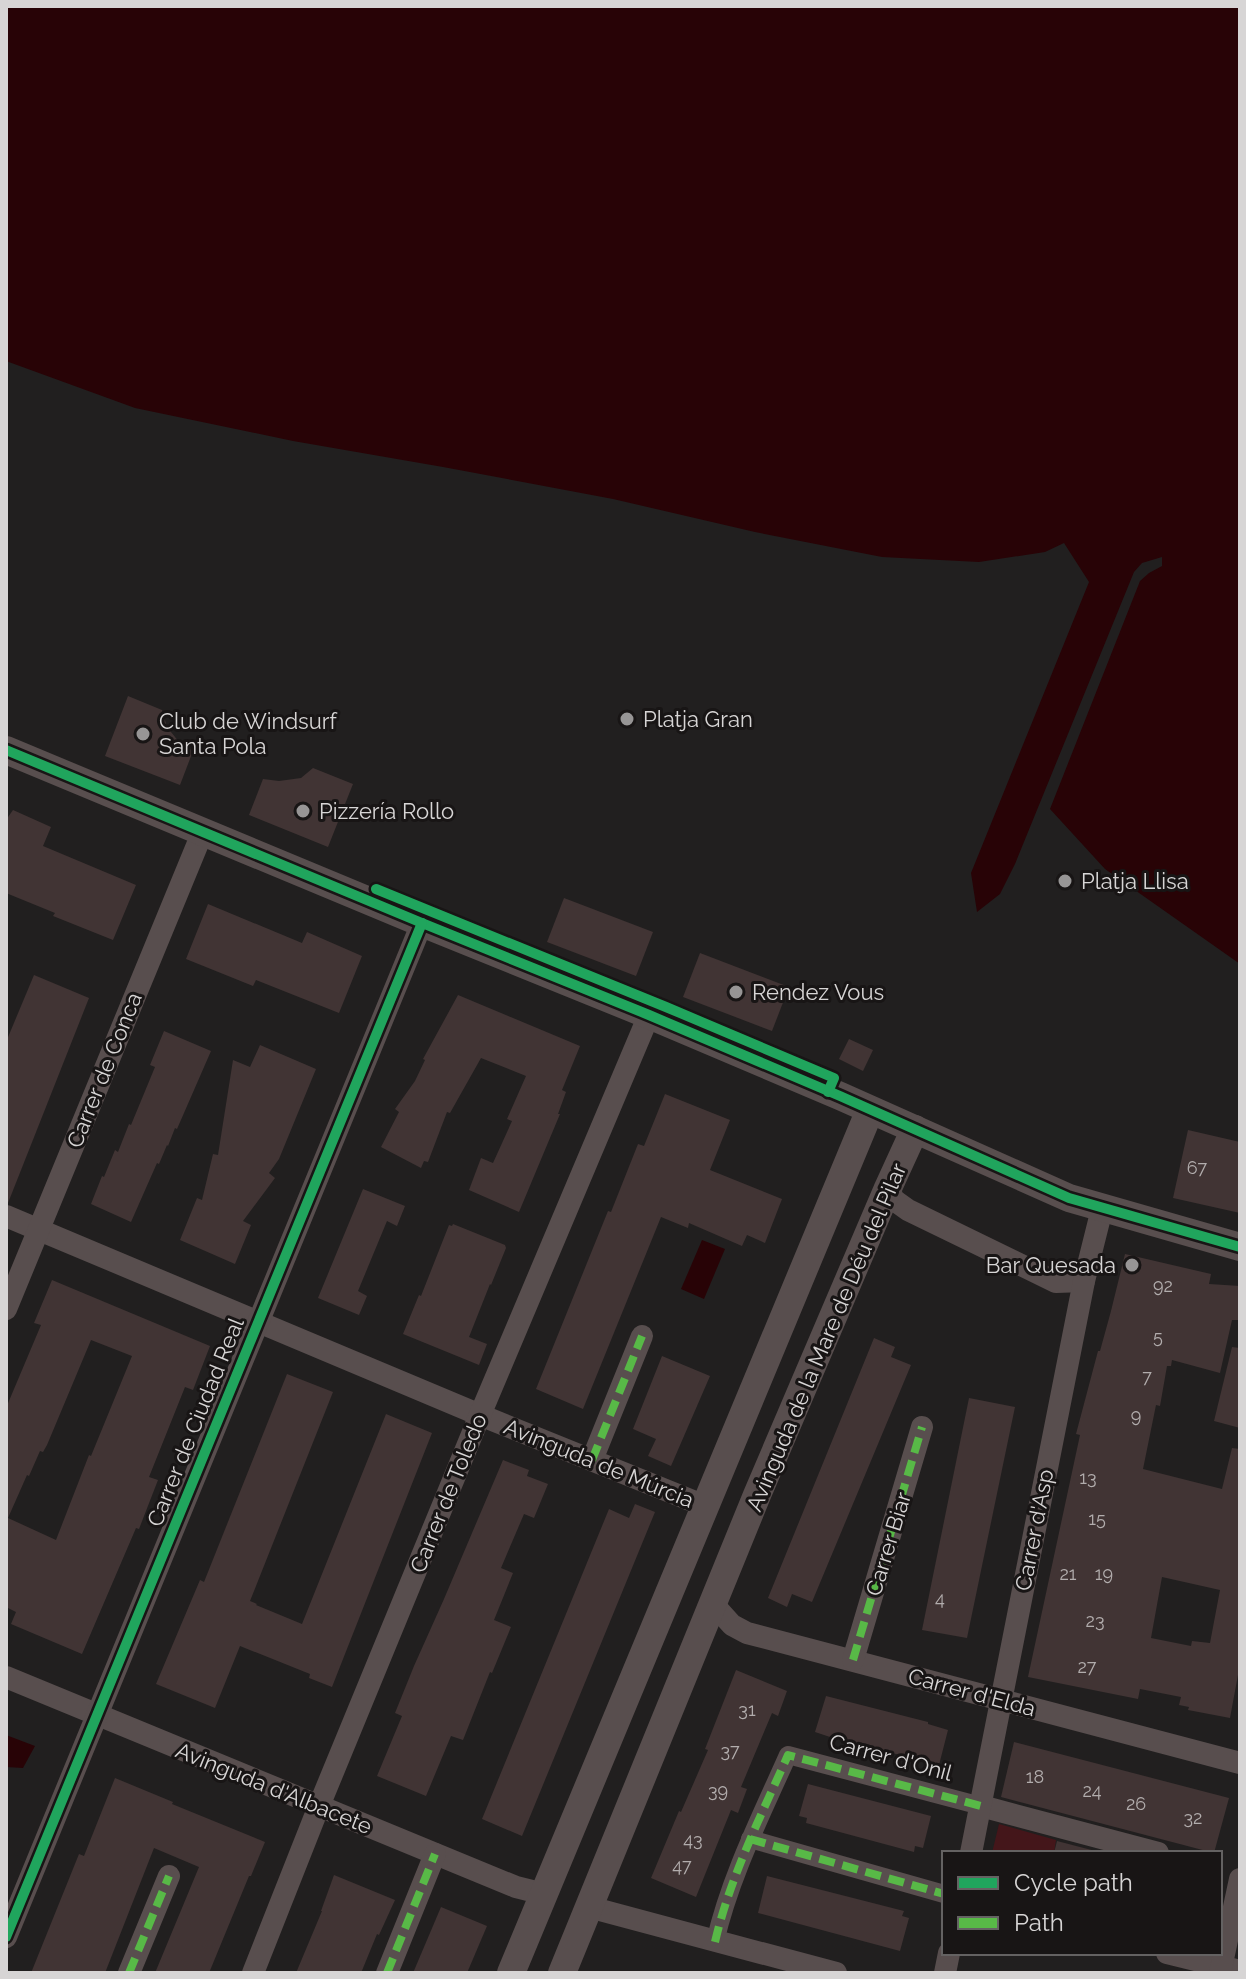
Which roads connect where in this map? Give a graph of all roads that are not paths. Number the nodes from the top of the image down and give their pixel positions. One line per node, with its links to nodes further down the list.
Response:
1 (6, 750): 2 (street)
2 (203, 831): 3 (street); 10 (street, Carrer de Conca)
3 (422, 923): 4 (street); 14 (street, Carrer de Ciudad Real)
4 (649, 1015): 5 (street); 16 (street, Carrer de Toledo)
5 (870, 1110): 6 (street); 19 (street, Avinguda de la Mare de Déu del Pilar)
6 (915, 1129): 7 (street, Avinguda de la Mare de Déu del Pilar); 8 (street)
7 (888, 1188): 12 (street); 20 (street, Avinguda de la Mare de Déu del Pilar)
8 (1102, 1209): 11 (street); 12 (street, Carrer d'Asp)
9 (6, 1216): 10 (street, Avinguda de Múrcia)
10 (38, 1230): 13 (street, Carrer de Conca); 14 (street, Avinguda de Múrcia)
11 (1240, 1247)
12 (1084, 1281): 24 (street, Carrer d'Asp)
13 (6, 1309)
14 (258, 1322): 16 (street, Avinguda de Múrcia); 25 (street, Carrer de Ciudad Real)
15 (642, 1336): 18 (street)
16 (480, 1415): 18 (street, Avinguda de Múrcia); 27 (street, Carrer de Toledo)
17 (922, 1427): 22 (street, Carrer Biar)
18 (592, 1460): 19 (street, Avinguda de Múrcia)
19 (705, 1506): 20 (street, Avinguda de la Mare de Déu del Pilar); 36 (street, Avinguda de la Mare de Déu del Pilar)
20 (738, 1545): 21 (street, Avinguda de la Mare de Déu del Pilar)
21 (714, 1605): 22 (street, Carrer d'Elda); 38 (street, Avinguda de la Mare de Déu del Pilar)
22 (853, 1660): 24 (street, Carrer d'Elda)
23 (6, 1677): 25 (street, Avinguda d'Albacete)
24 (1000, 1699): 26 (street, Carrer d'Elda); 28 (street, Carrer d'Asp)
25 (97, 1714): 27 (street, Avinguda d'Albacete); 37 (street, Carrer de Ciudad Real)
26 (1240, 1763)
27 (319, 1806): 32 (street, Avinguda d'Albacete); 44 (street, Carrer de Toledo)
28 (981, 1806): 29 (street, Carrer d'Onil); 30 (street, Carrer d'Asp); 31 (street)
29 (750, 1839): 35 (street); 40 (street)
30 (971, 1851)
31 (1150, 1851)
32 (435, 1854): 36 (street, Avinguda d'Albacete); 45 (street)
33 (169, 1876): 43 (street)
34 (1240, 1877): 42 (street)
35 (942, 1893)
36 (544, 1894): 38 (street); 46 (street, Avinguda de la Mare de Déu del Pilar)
37 (12, 1904): 39 (street, Carrer de Ciudad Real)
38 (589, 1907): 40 (street); 47 (street, Avinguda de la Mare de Déu del Pilar)
39 (6, 1937)
40 (715, 1942): 48 (street)
41 (1174, 1955): 42 (street)
42 (1227, 1970)
43 (129, 1973)
44 (253, 1973)
45 (387, 1973)
46 (511, 1973)
47 (562, 1973)
48 (836, 1973)

